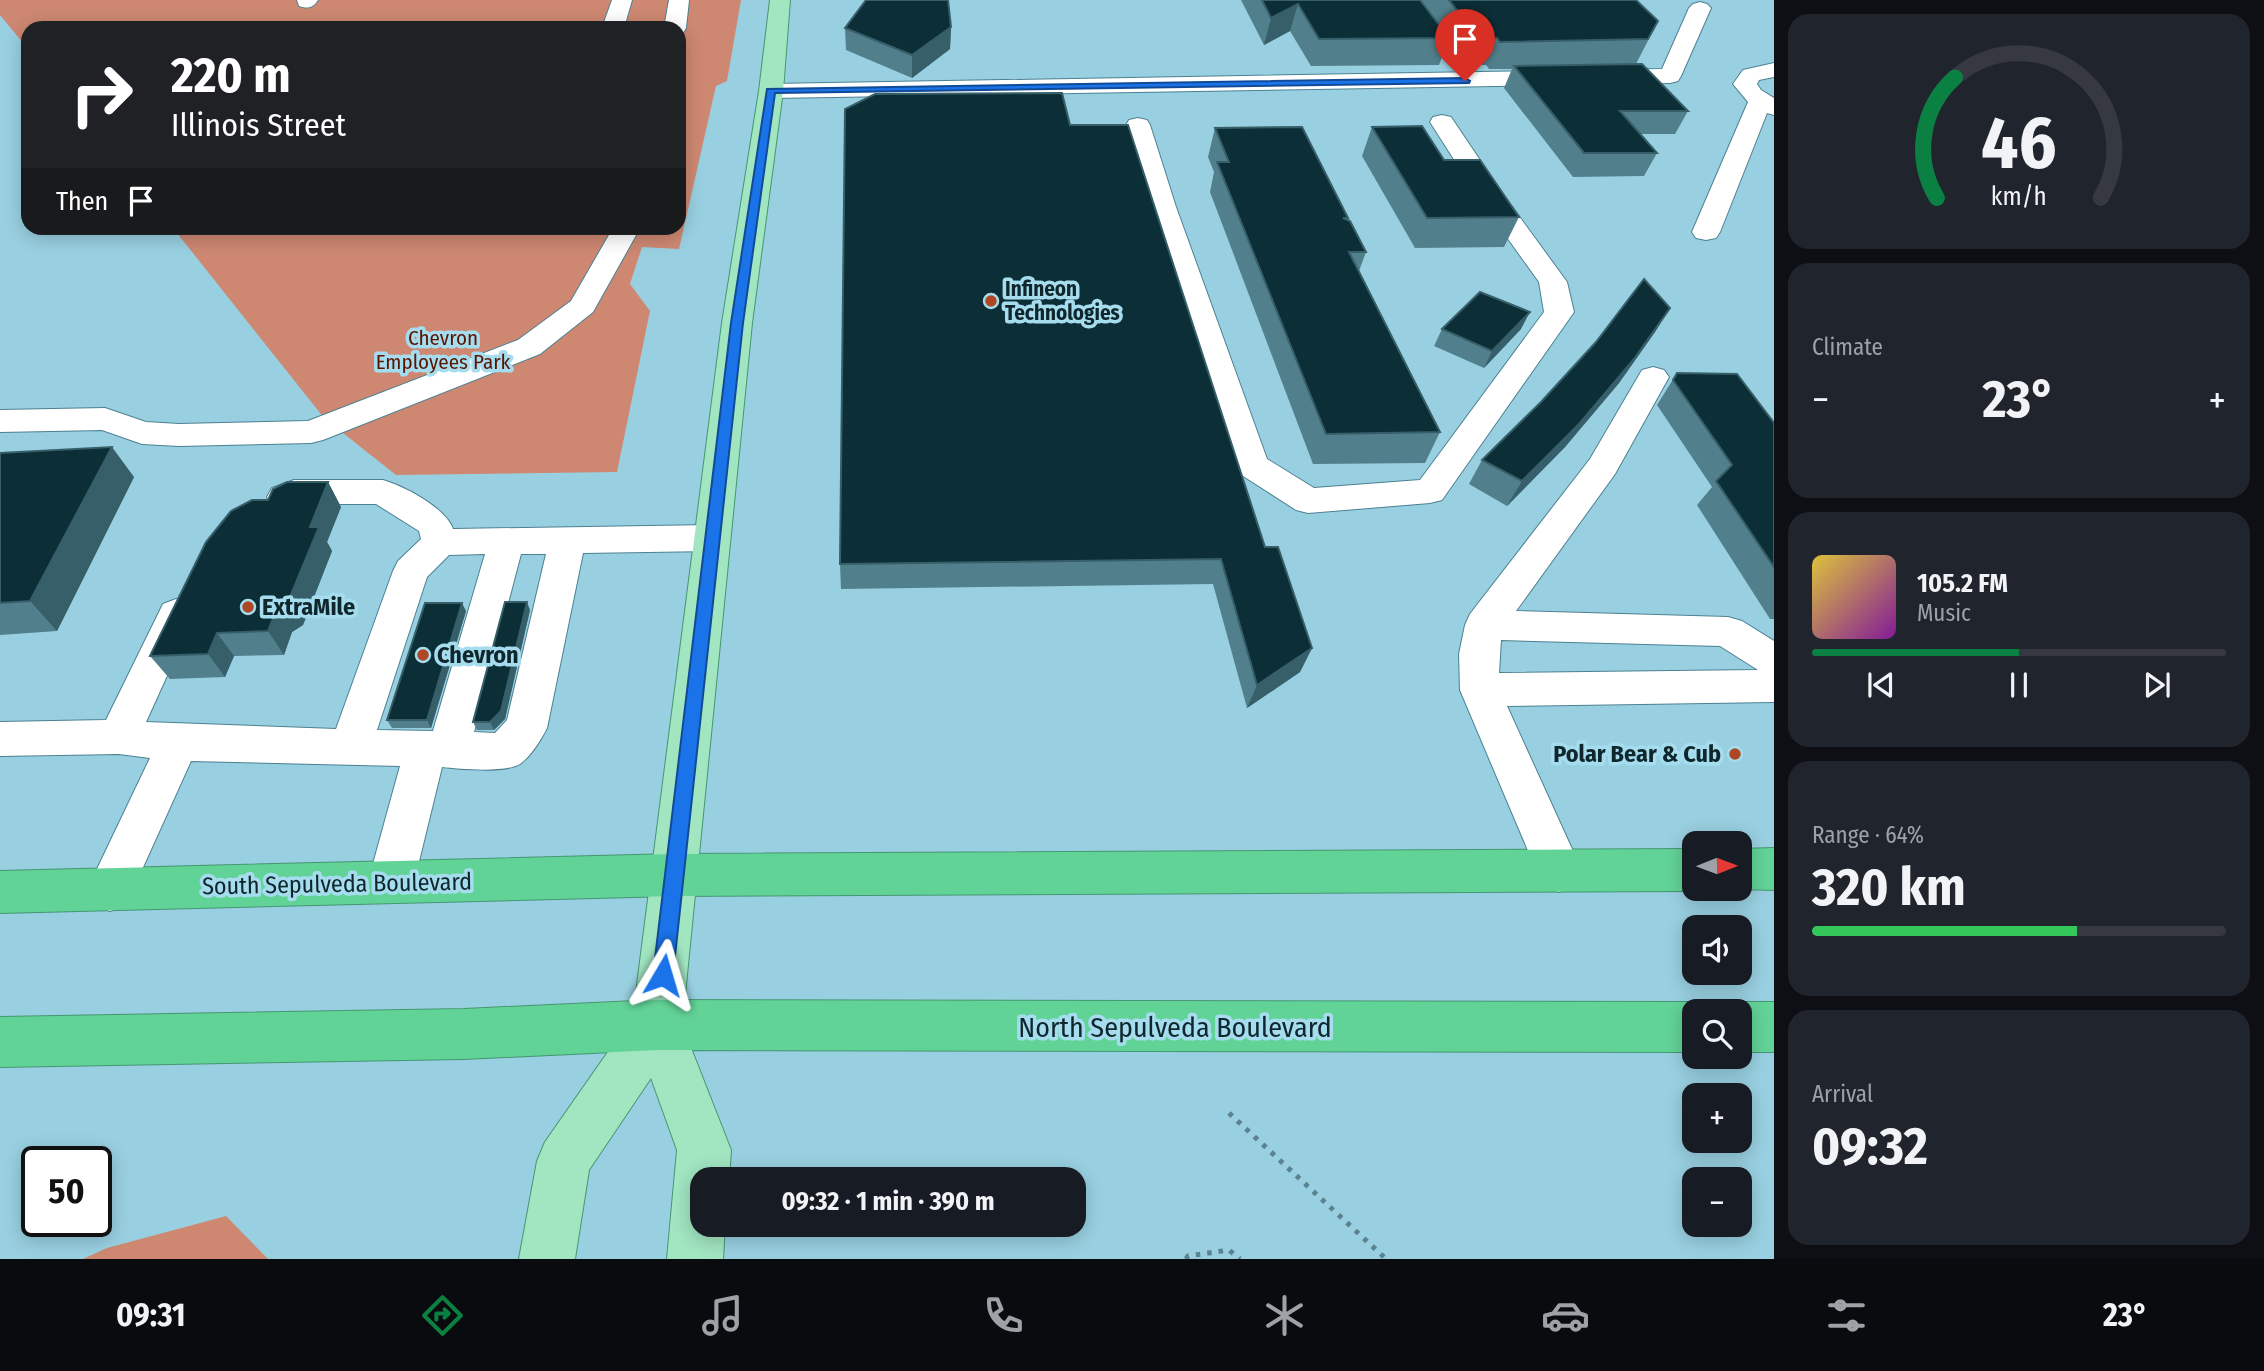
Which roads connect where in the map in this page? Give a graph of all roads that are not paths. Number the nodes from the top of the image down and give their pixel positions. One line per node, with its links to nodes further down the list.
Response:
1 (622, 0): 5 (street)
2 (679, 0): 6 (street)
3 (780, 0): 10 (main road)
4 (1700, 8): 9 (street)
5 (615, 21)
6 (676, 21)
7 (1449, 59): 9 (street)
8 (1772, 67): 11 (street)
9 (1465, 80): 10 (street)
10 (771, 91): 20 (main road)
11 (1767, 104): 14 (street)
12 (1442, 122): 13 (street)
13 (1138, 125)
14 (1706, 232)
15 (622, 235): 17 (street)
16 (1653, 377): 24 (street)
17 (0, 421)
18 (254, 512): 22 (street)
19 (568, 538): 20 (street); 21 (street); 32 (street)
20 (712, 538): 37 (main road)
21 (507, 540): 22 (street); 32 (street)
22 (440, 542): 31 (street)
23 (194, 580): 28 (street)
24 (1484, 625): 25 (street); 27 (street)
25 (1774, 660)
26 (1774, 686): 27 (street)
27 (1480, 690): 36 (street)
28 (119, 737): 29 (street); 30 (street)
29 (0, 739)
30 (178, 743): 31 (street); 39 (street)
31 (350, 747): 32 (street)
32 (437, 749): 38 (street)
33 (1752, 869): 34 (highway)
34 (1774, 869)
35 (1682, 870): 36 (highway)
36 (1559, 871): 37 (highway)
37 (674, 875): 38 (highway, South Sepulveda Boulevard); 41 (main road)
38 (391, 882): 39 (highway, South Sepulveda Boulevard)
39 (110, 890): 40 (highway, South Sepulveda Boulevard)
40 (0, 892)
41 (657, 1025): 42 (highway, North Sepulveda Boulevard); 45 (highway); 46 (main road); 47 (main road)
42 (1682, 1027)
43 (1752, 1027): 44 (highway)
44 (1774, 1027)
45 (0, 1042)
46 (547, 1259)
47 (695, 1259)

